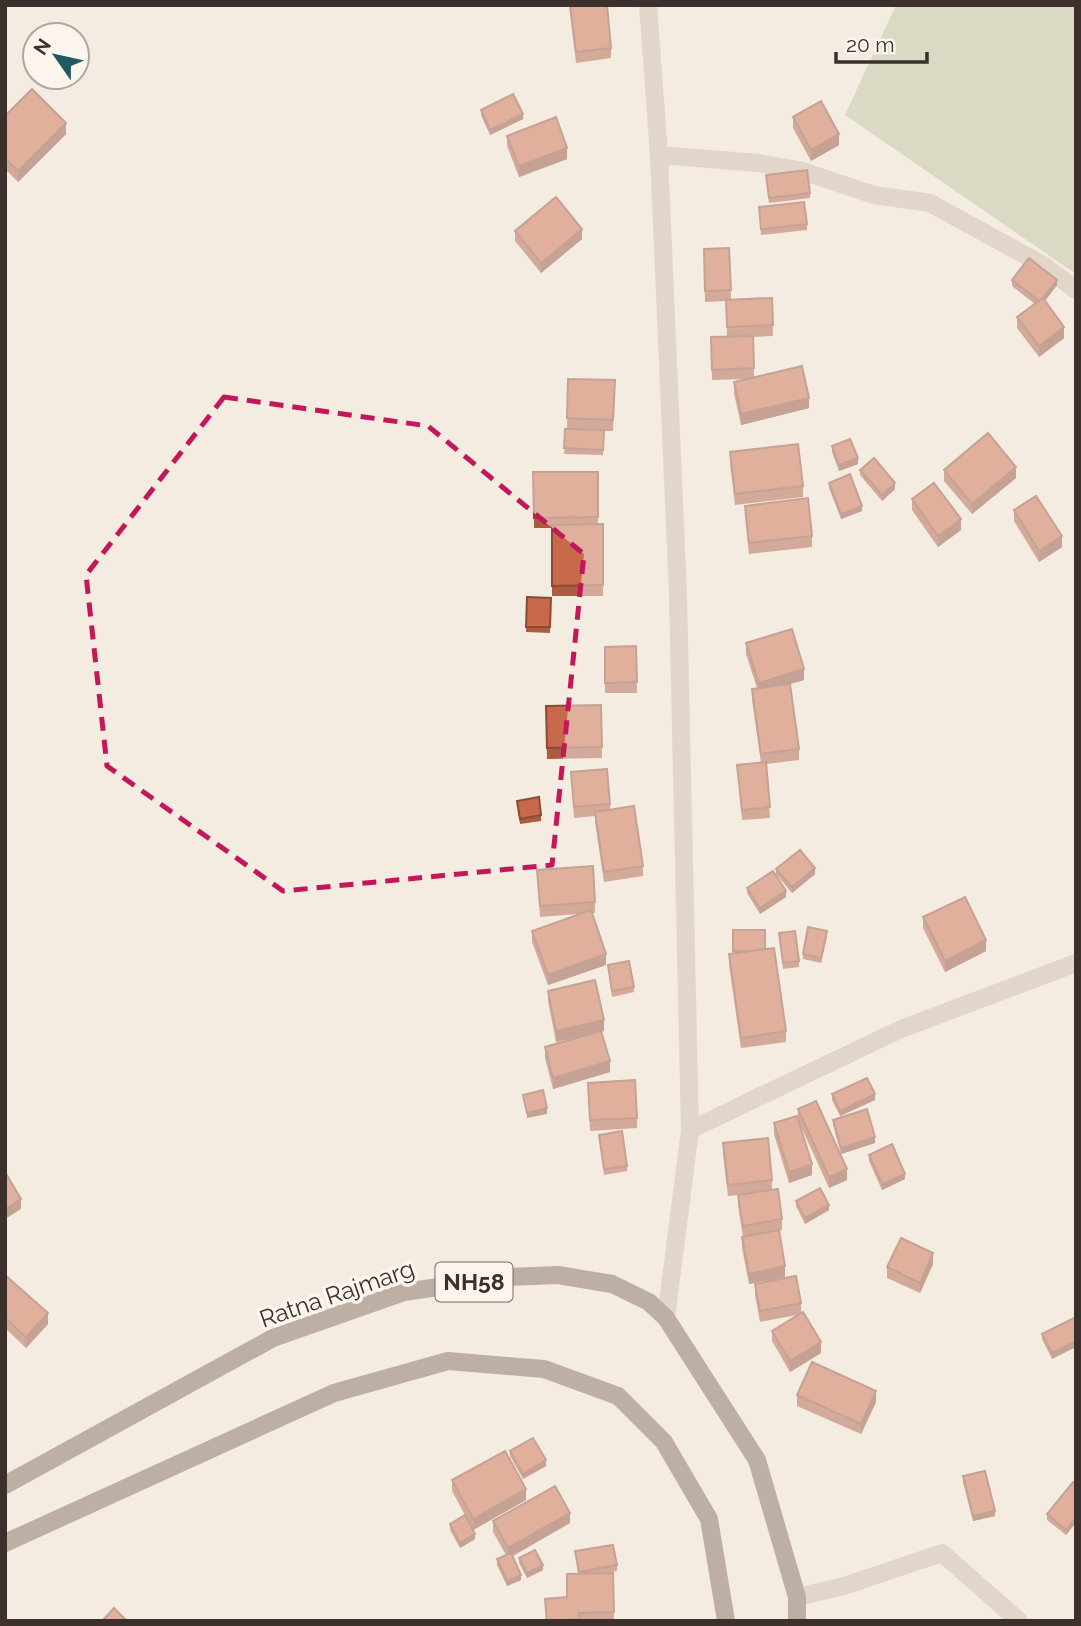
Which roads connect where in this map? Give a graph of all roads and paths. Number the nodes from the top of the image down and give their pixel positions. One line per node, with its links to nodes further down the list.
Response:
1 (648, 5): 2 (street)
2 (659, 155): 3 (street); 5 (street)
3 (1076, 290)
4 (1076, 963): 5 (street)
5 (690, 1130): 6 (street)
6 (666, 1318): 7 (main road, Ratna Rajmarg / NH58); 9 (main road, Ratna Rajmarg / NH58)
7 (5, 1485)
8 (6, 1540): 10 (main road)
9 (797, 1597): 11 (main road, Ratna Rajmarg / NH58); 12 (street)
10 (726, 1621)
11 (797, 1621)
12 (1019, 1621)

